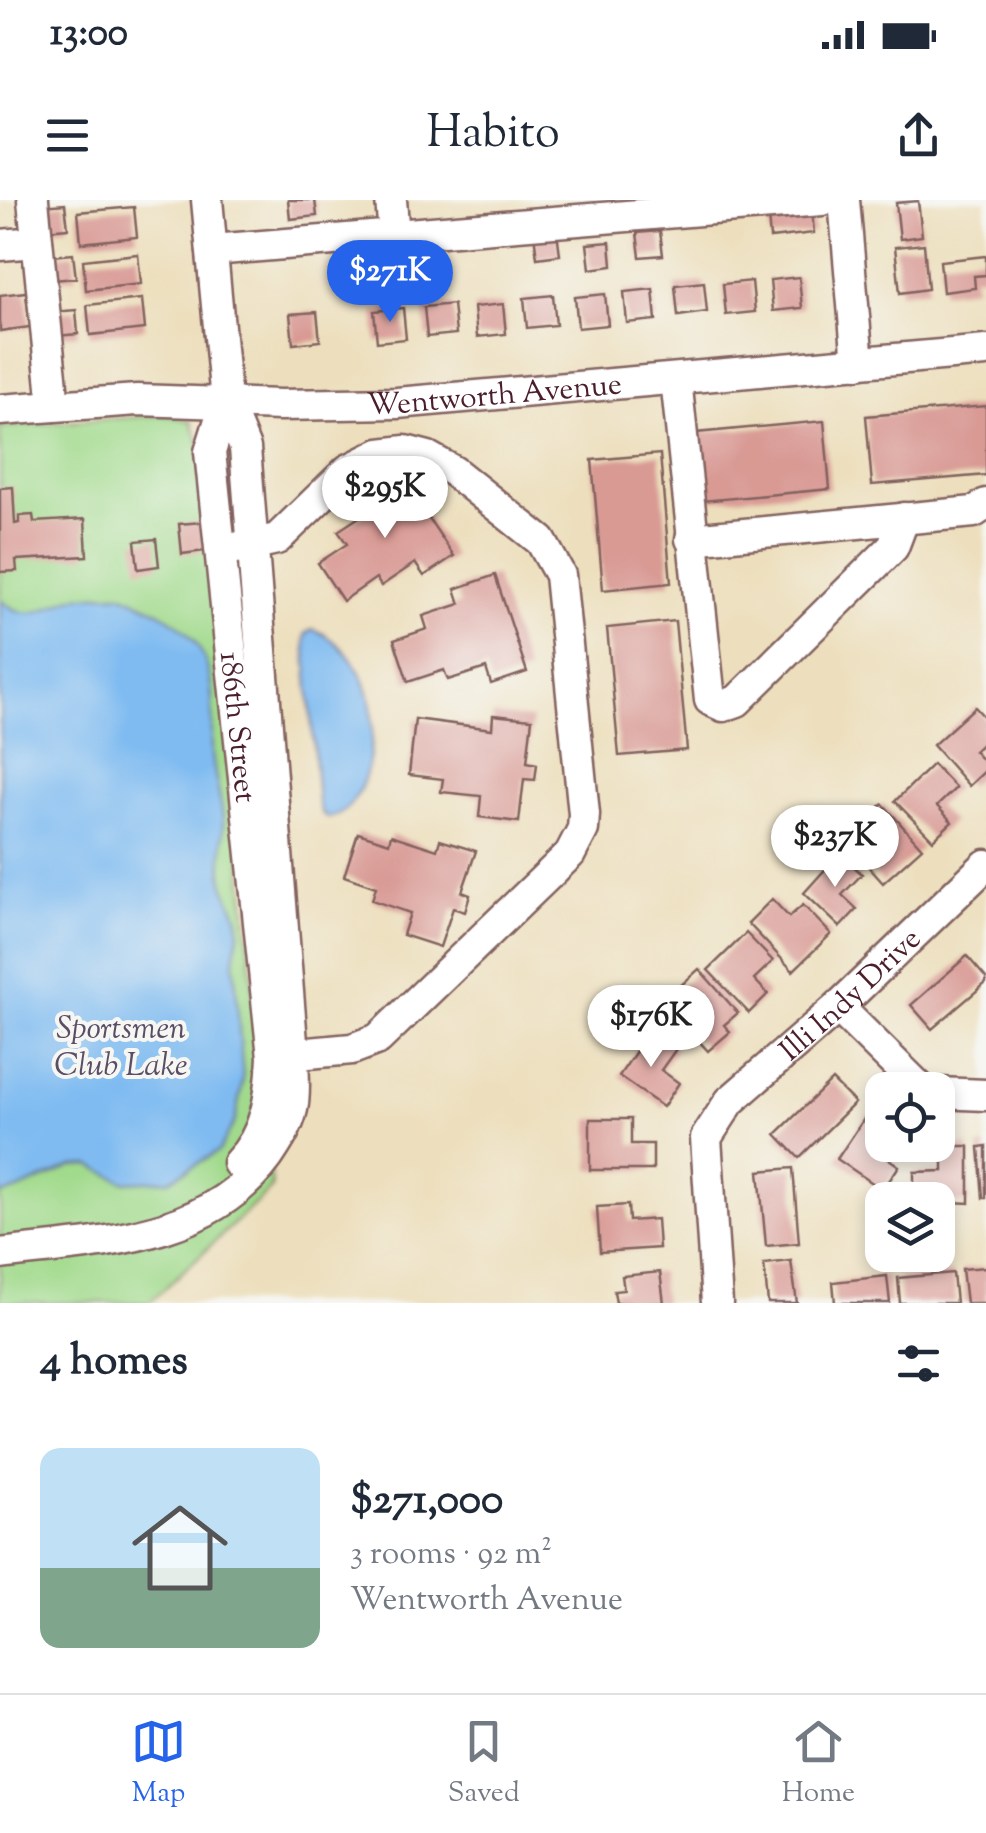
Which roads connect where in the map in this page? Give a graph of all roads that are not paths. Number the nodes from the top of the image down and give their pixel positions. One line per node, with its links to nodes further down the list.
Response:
1 (33, 200): 7 (street)
2 (207, 200): 9 (street, 186th Street)
3 (390, 200): 6 (street)
4 (822, 200): 6 (street)
5 (844, 200): 11 (street)
6 (394, 235): 9 (street)
7 (38, 242): 8 (street); 14 (street)
8 (0, 246)
9 (212, 250): 13 (street, 186th Street)
10 (986, 351): 11 (street, Wentworth Avenue)
11 (858, 364): 12 (street, Wentworth Avenue)
12 (676, 379): 13 (street, Wentworth Avenue); 18 (street)
13 (226, 401): 14 (street, Wentworth Avenue); 19 (street, 186th Street); 20 (street, 186th Street)
14 (54, 406): 15 (street, Wentworth Avenue)
15 (0, 410)
16 (986, 504): 17 (street)
17 (904, 518): 18 (street); 18 (street)
18 (691, 539)
19 (253, 546): 20 (street); 23 (street, 186th Street); 23 (street)
20 (221, 551): 23 (street, 186th Street)
21 (986, 865): 22 (street, Illi Indy Drive)
22 (838, 1006): 24 (street); 29 (street, Illi Indy Drive)
23 (283, 1056): 27 (street); 28 (street)
24 (904, 1072)
25 (955, 1094): 26 (street)
26 (986, 1095)
27 (0, 1236)
28 (0, 1254)
29 (717, 1303)

